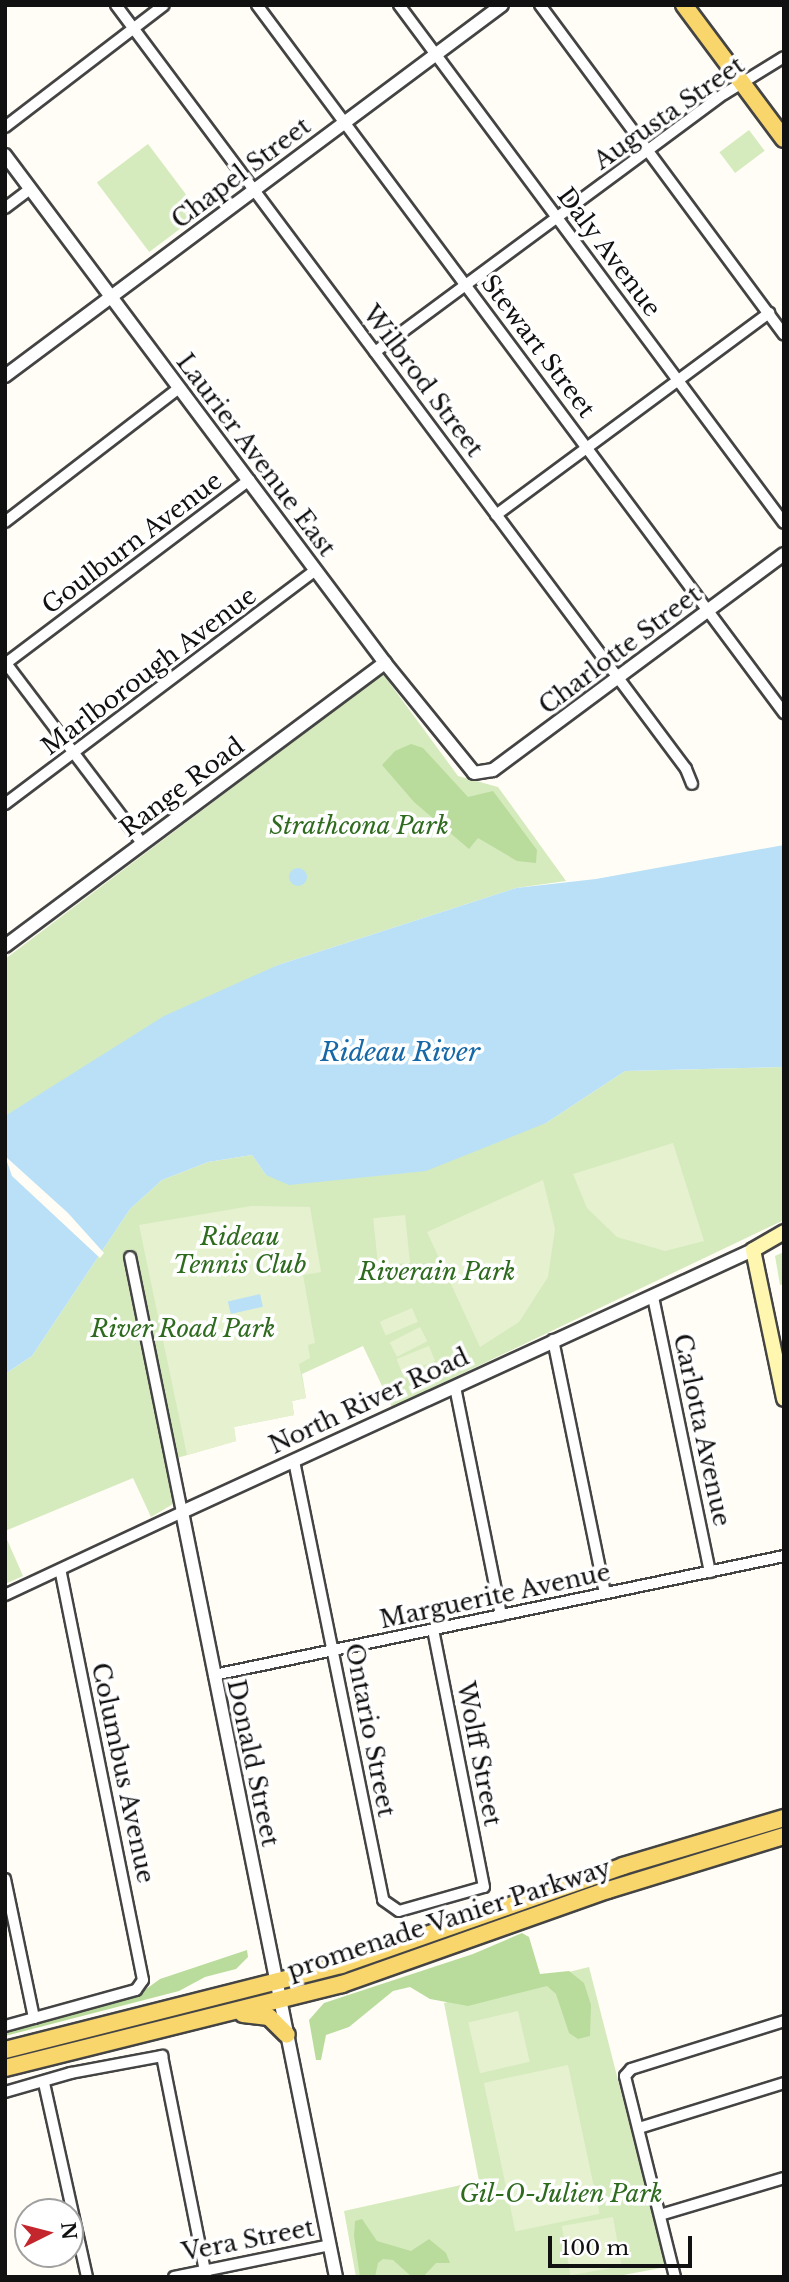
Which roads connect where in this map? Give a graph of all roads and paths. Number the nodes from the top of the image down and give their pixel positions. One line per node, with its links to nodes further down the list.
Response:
1 (116, 5): 8 (street, Wilbrod Street)
2 (164, 5): 8 (street)
3 (257, 5): 12 (street, Stewart Street)
4 (399, 5): 9 (street, Daly Avenue)
5 (502, 5): 9 (street, Chapel Street)
6 (540, 5): 15 (street)
7 (684, 5): 11 (main road)
8 (134, 29): 13 (street); 18 (street, Wilbrod Street)
9 (436, 55): 12 (street, Chapel Street); 20 (street, Daly Avenue)
10 (784, 57): 11 (street, Augusta Street)
11 (743, 85): 14 (main road); 15 (street, Augusta Street)
12 (345, 123): 18 (street, Chapel Street); 21 (street, Stewart Street)
13 (5, 127)
14 (784, 139)
15 (647, 150): 20 (street, Augusta Street); 23 (street)
16 (5, 155): 17 (street, Laurier Avenue East)
17 (30, 189): 19 (street); 22 (street, Laurier Avenue East)
18 (254, 190): 22 (street, Chapel Street); 25 (street, Wilbrod Street)
19 (5, 208)
20 (557, 217): 21 (street, Augusta Street); 27 (street, Daly Avenue)
21 (467, 285): 25 (street, Augusta Street); 29 (street, Stewart Street)
22 (111, 298): 26 (street, Chapel Street); 28 (street, Laurier Avenue East)
23 (769, 313): 24 (street); 27 (street)
24 (784, 335)
25 (375, 352): 31 (street, Wilbrod Street)
26 (5, 376)
27 (678, 380): 29 (street); 33 (street, Daly Avenue)
28 (179, 388): 30 (street, Laurier Avenue East); 32 (street)
29 (588, 448): 31 (street); 36 (street, Stewart Street)
30 (249, 480): 35 (street, Laurier Avenue East); 37 (street, Goulburn Avenue)
31 (496, 515): 39 (street, Wilbrod Street)
32 (5, 522)
33 (784, 523)
34 (784, 554): 36 (street, Charlotte Street)
35 (316, 570): 38 (street, Laurier Avenue East); 41 (street, Marlborough Avenue)
36 (709, 610): 39 (street, Charlotte Street); 40 (street, Stewart Street)
37 (5, 663): 41 (street)
38 (385, 663): 42 (street, Laurier Avenue East); 45 (street, Range Road)
39 (618, 678): 42 (street, Charlotte Street); 43 (street, Wilbrod Street)
40 (784, 713)
41 (72, 753): 44 (street, Marlborough Avenue); 45 (street)
42 (478, 774)
43 (692, 784)
44 (5, 804)
45 (142, 844): 46 (street, Range Road)
46 (5, 946)
47 (784, 1232): 49 (main road, North River Road)
48 (784, 1242): 49 (main road, North River Road)
49 (752, 1250): 51 (street, North River Road); 54 (main road)
50 (130, 1257): 56 (street, Donald Street)
51 (653, 1297): 52 (street, North River Road); 59 (street, Carlotta Avenue)
52 (554, 1340): 53 (street, North River Road); 60 (street)
53 (455, 1387): 55 (street, North River Road); 62 (street)
54 (784, 1399)
55 (294, 1461): 56 (street, North River Road); 64 (street, Ontario Street)
56 (183, 1512): 58 (street, North River Road); 65 (street, Donald Street)
57 (784, 1556): 59 (street, Marguerite Avenue)
58 (60, 1570): 61 (street, North River Road); 72 (street, Columbus Avenue)
59 (710, 1572): 60 (street, Marguerite Avenue)
60 (605, 1594): 62 (street, Marguerite Avenue)
61 (5, 1595)
62 (501, 1615): 63 (street, Marguerite Avenue)
63 (433, 1630): 64 (street, Marguerite Avenue); 69 (street, Wolff Street)
64 (333, 1653): 65 (street, Marguerite Avenue); 69 (street, Ontario Street)
65 (214, 1675): 70 (street, Donald Street)
66 (784, 1818): 70 (main road)
67 (784, 1836): 71 (main road, promenade Vanier Parkway)
68 (5, 1879): 72 (street)
69 (484, 1887)
70 (276, 1981): 71 (street, Donald Street); 77 (main road)
71 (280, 1999): 73 (main road, promenade Vanier Parkway); 76 (street, Donald Street)
72 (34, 2018): 75 (street)
73 (185, 2020): 76 (main road); 78 (main road, promenade Vanier Parkway)
74 (784, 2021): 82 (street)
75 (5, 2026)
76 (287, 2035): 85 (street, Donald Street)
77 (5, 2050)
78 (5, 2068)
79 (784, 2082): 82 (street)
80 (44, 2083): 81 (street); 86 (street); 87 (street)
81 (5, 2092)
82 (639, 2128): 84 (street)
83 (784, 2178): 84 (street)
84 (660, 2215): 90 (street)
85 (330, 2245): 86 (street, Vera Street); 89 (street, Donald Street)
86 (205, 2273): 88 (street, Vera Street)
87 (88, 2277)
88 (174, 2277)
89 (336, 2277)
90 (675, 2277)

